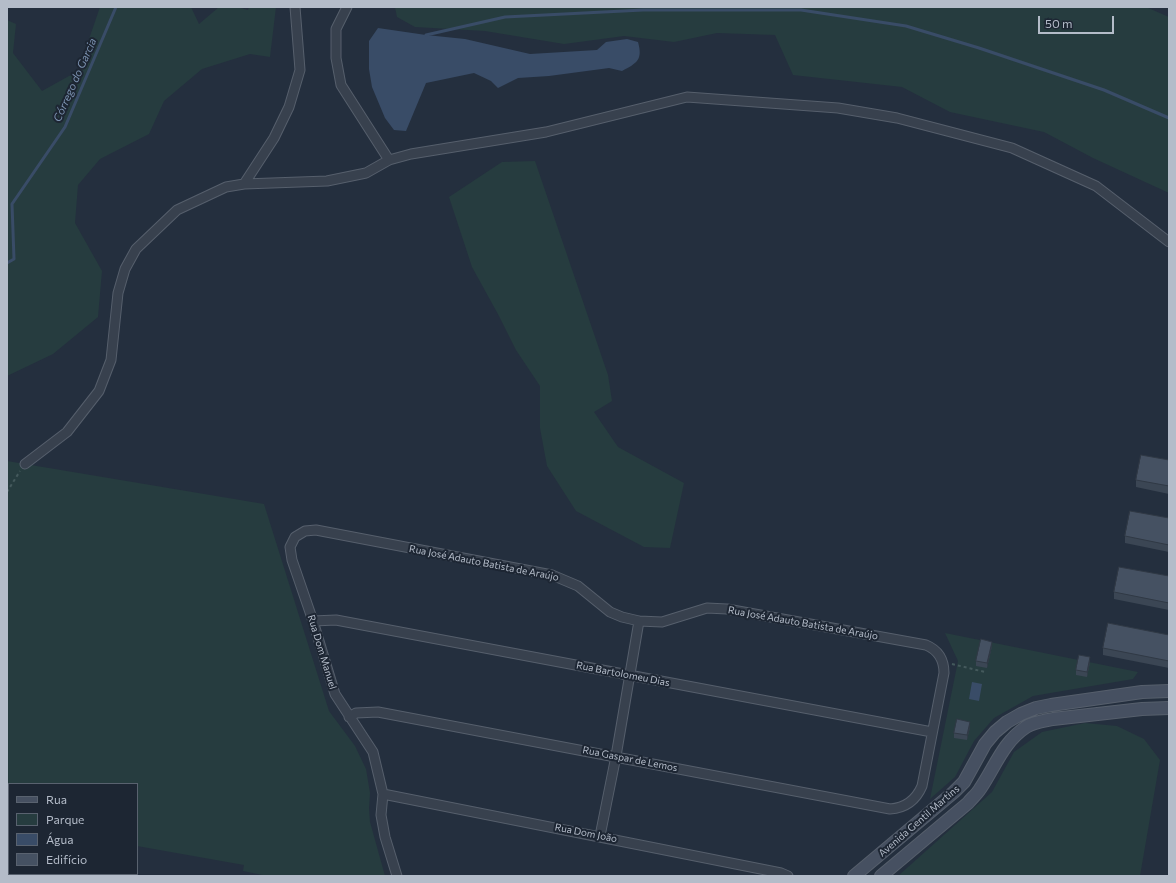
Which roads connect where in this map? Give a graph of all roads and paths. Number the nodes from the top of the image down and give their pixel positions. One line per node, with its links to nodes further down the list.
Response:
1 (295, 7): 4 (street)
2 (346, 7): 3 (street)
3 (389, 160): 4 (street); 5 (street)
4 (244, 184): 6 (street)
5 (1169, 242)
6 (25, 464): 7 (path)
7 (7, 492)
8 (295, 537): 9 (street, Rua Dom Manuel); 10 (street, Rua José Adauto Batista de Araújo)
9 (313, 621): 13 (street, Rua Bartolomeu Dias); 18 (street, Rua Dom Manuel)
10 (639, 621): 11 (street, Rua José Adauto Batista de Araújo); 13 (street)
11 (942, 660): 12 (path); 19 (street)
12 (985, 672)
13 (630, 676): 19 (street, Rua Bartolomeu Dias); 20 (street)
14 (1169, 691): 15 (main road, Avenida Gentil Martins)
15 (1142, 692): 17 (main road); 25 (main road, Avenida Gentil Martins)
16 (1169, 708): 17 (main road, Avenida Gentil Martins)
17 (1142, 709): 26 (main road, Avenida Gentil Martins)
18 (349, 717): 20 (street, Rua Gaspar de Lemos); 21 (street, Rua Dom Manuel)
19 (932, 732): 20 (street, Rua Gaspar de Lemos)
20 (616, 756): 22 (street)
21 (383, 794): 22 (street, Rua Dom João); 23 (street, Rua Dom Manuel)
22 (600, 836): 24 (street, Rua Dom João)
23 (397, 876)
24 (788, 876)
25 (854, 876)
26 (881, 876)

